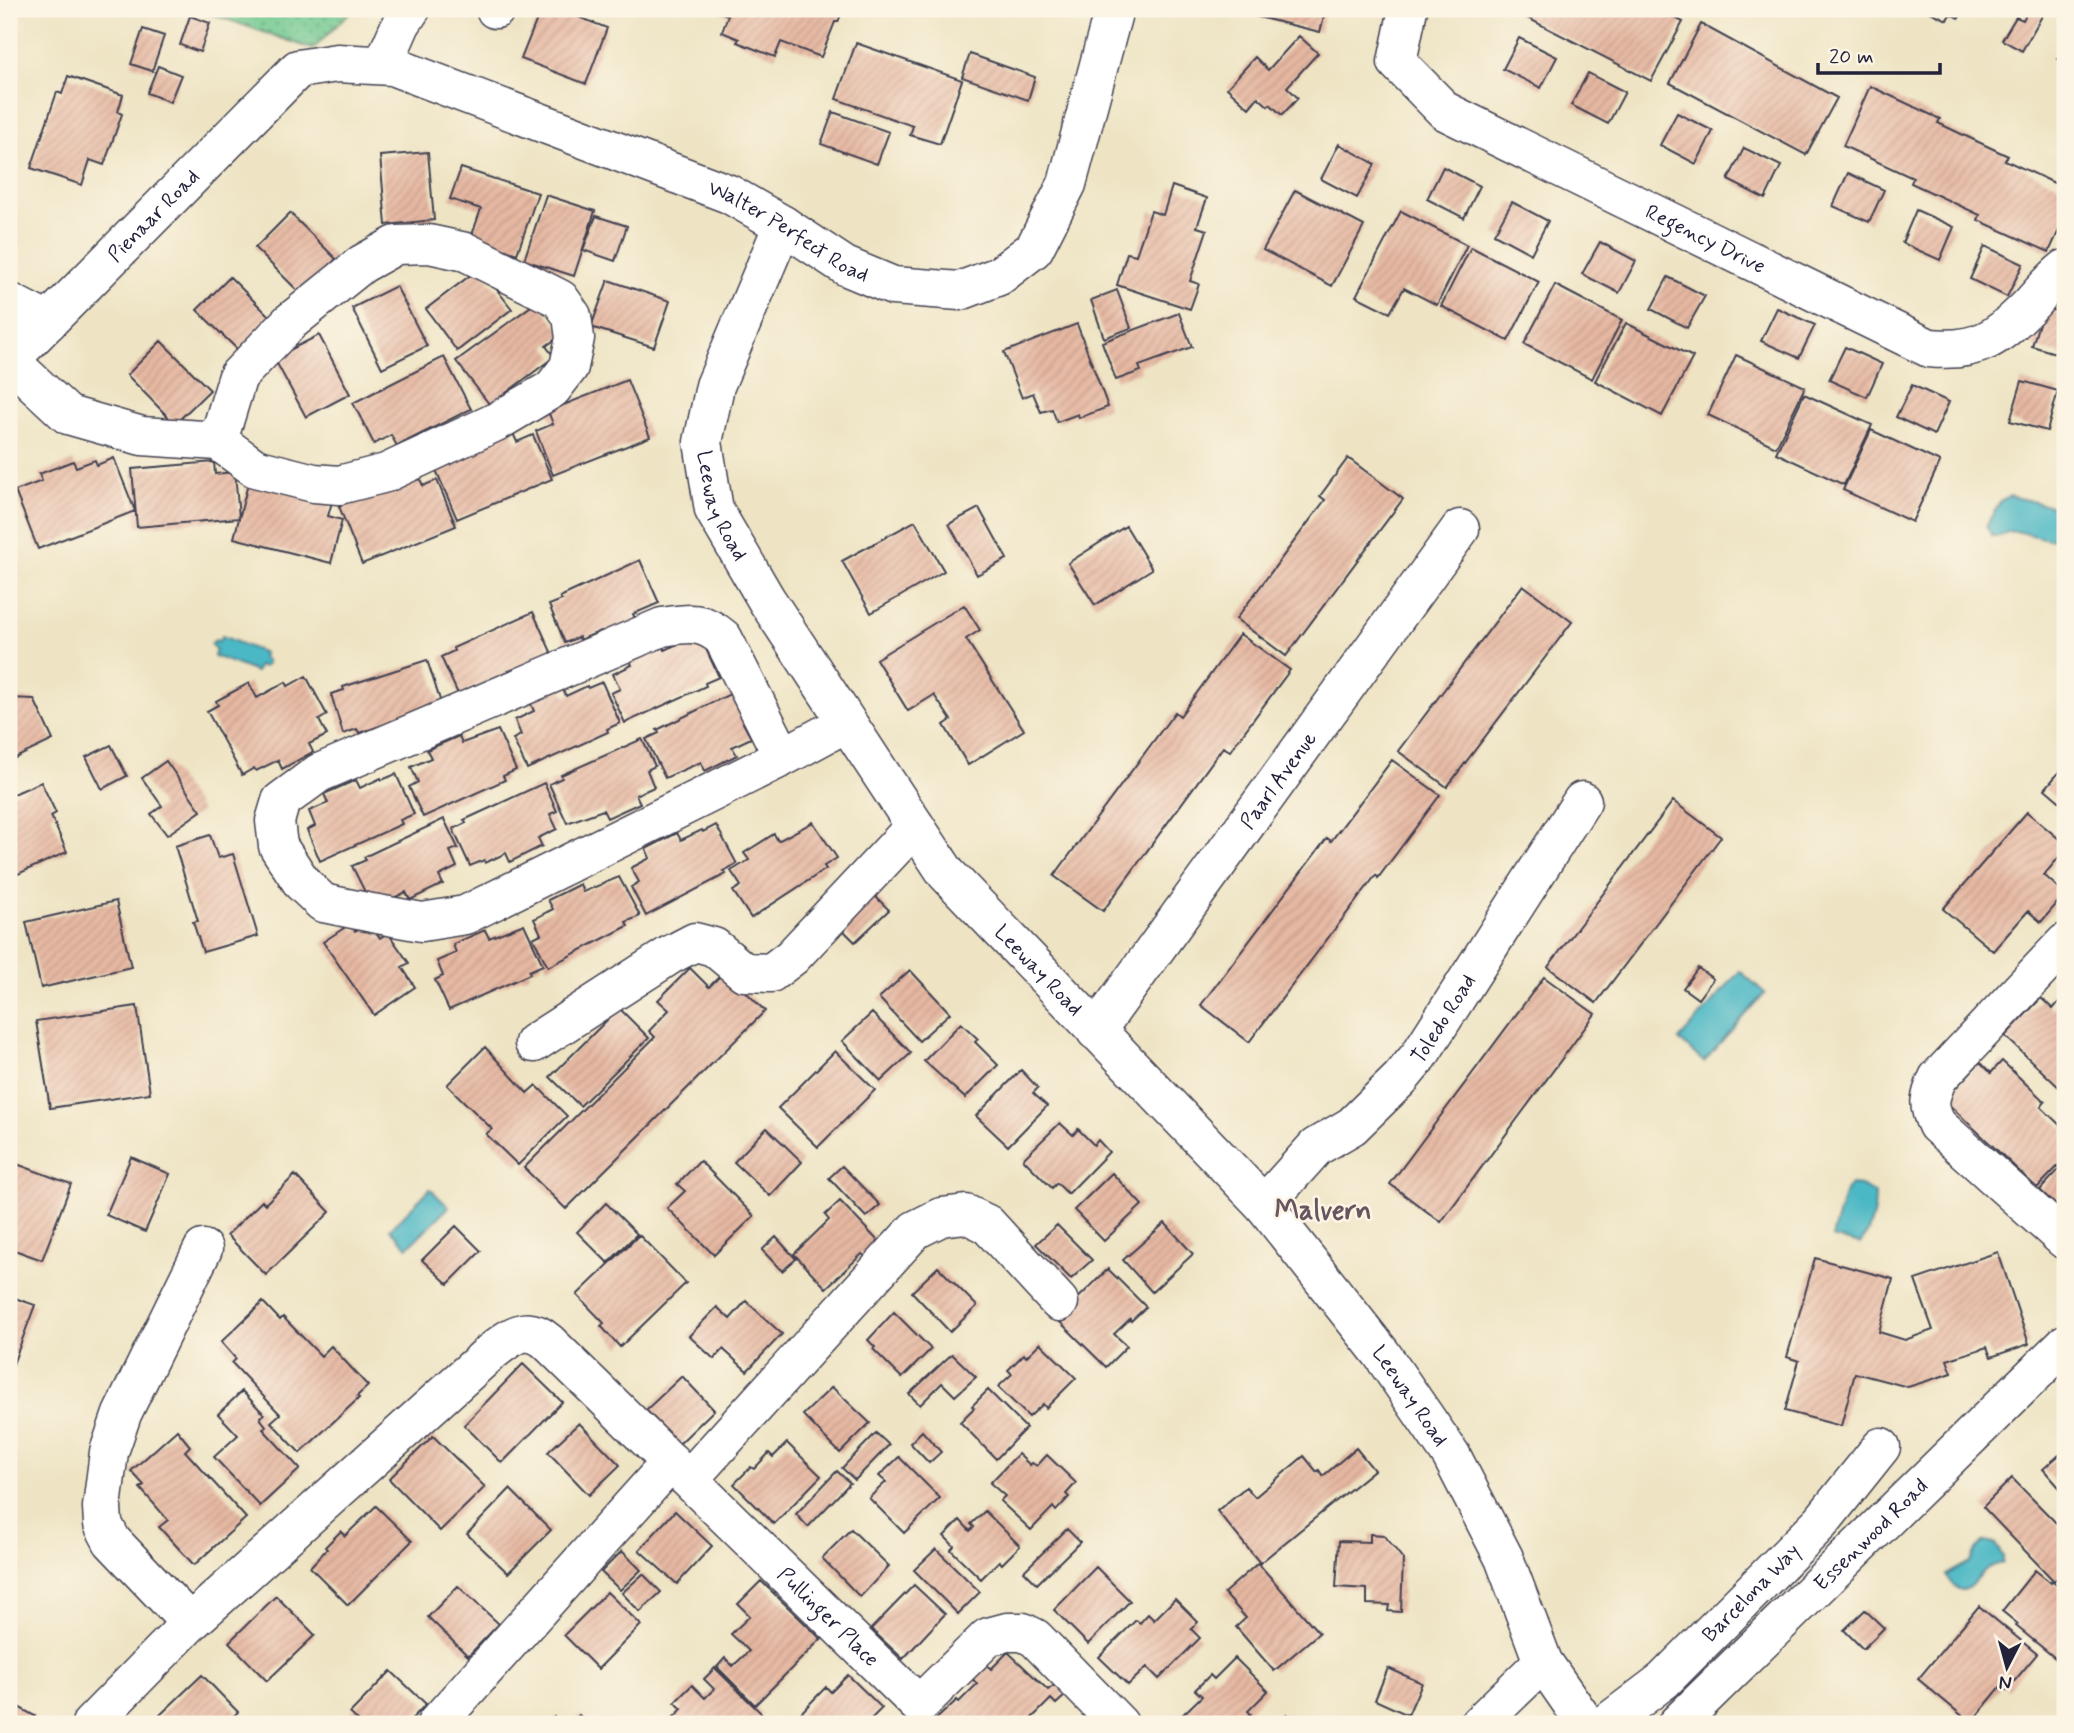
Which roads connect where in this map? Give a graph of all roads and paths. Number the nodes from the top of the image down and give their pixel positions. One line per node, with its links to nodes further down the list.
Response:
1 (411, 9): 4 (street)
2 (1114, 9): 6 (street, Walter Perfect Road)
3 (1408, 9): 7 (street, Regency Drive)
4 (383, 65): 5 (street, Walter Perfect Road); 6 (street, Walter Perfect Road)
5 (298, 69): 9 (street, Pienaar Road)
6 (783, 225): 13 (street, Leeway Road)
7 (2065, 269)
8 (9, 302): 9 (street)
9 (48, 322): 10 (street, Pienaar Road)
10 (9, 361): 11 (street)
11 (218, 441): 11 (street)
12 (1460, 528): 18 (street, Paarl Avenue)
13 (846, 723): 14 (street); 16 (street, Leeway Road)
14 (783, 757): 14 (street)
15 (1582, 801): 20 (street, Toledo Road)
16 (915, 826): 18 (street, Leeway Road); 19 (street)
17 (2065, 943): 21 (street)
18 (1096, 1031): 20 (street, Leeway Road)
19 (534, 1043)
20 (1264, 1205): 28 (street, Leeway Road)
21 (2065, 1240)
22 (203, 1248): 27 (street)
23 (1059, 1302): 26 (street)
24 (2065, 1344): 36 (street, Essenwood Road)
25 (1881, 1447): 35 (street, Barcelona Way)
26 (680, 1471): 27 (street, Pullinger Place); 29 (street, Pullinger Place); 31 (street)
27 (190, 1623): 30 (street)
28 (1543, 1662): 33 (street); 34 (street, Leeway Road)
29 (911, 1715): 32 (street, Pullinger Place)
30 (91, 1724)
31 (436, 1724)
32 (1119, 1724)
33 (1479, 1724)
34 (1586, 1724)
35 (1606, 1724)
36 (1677, 1724)

